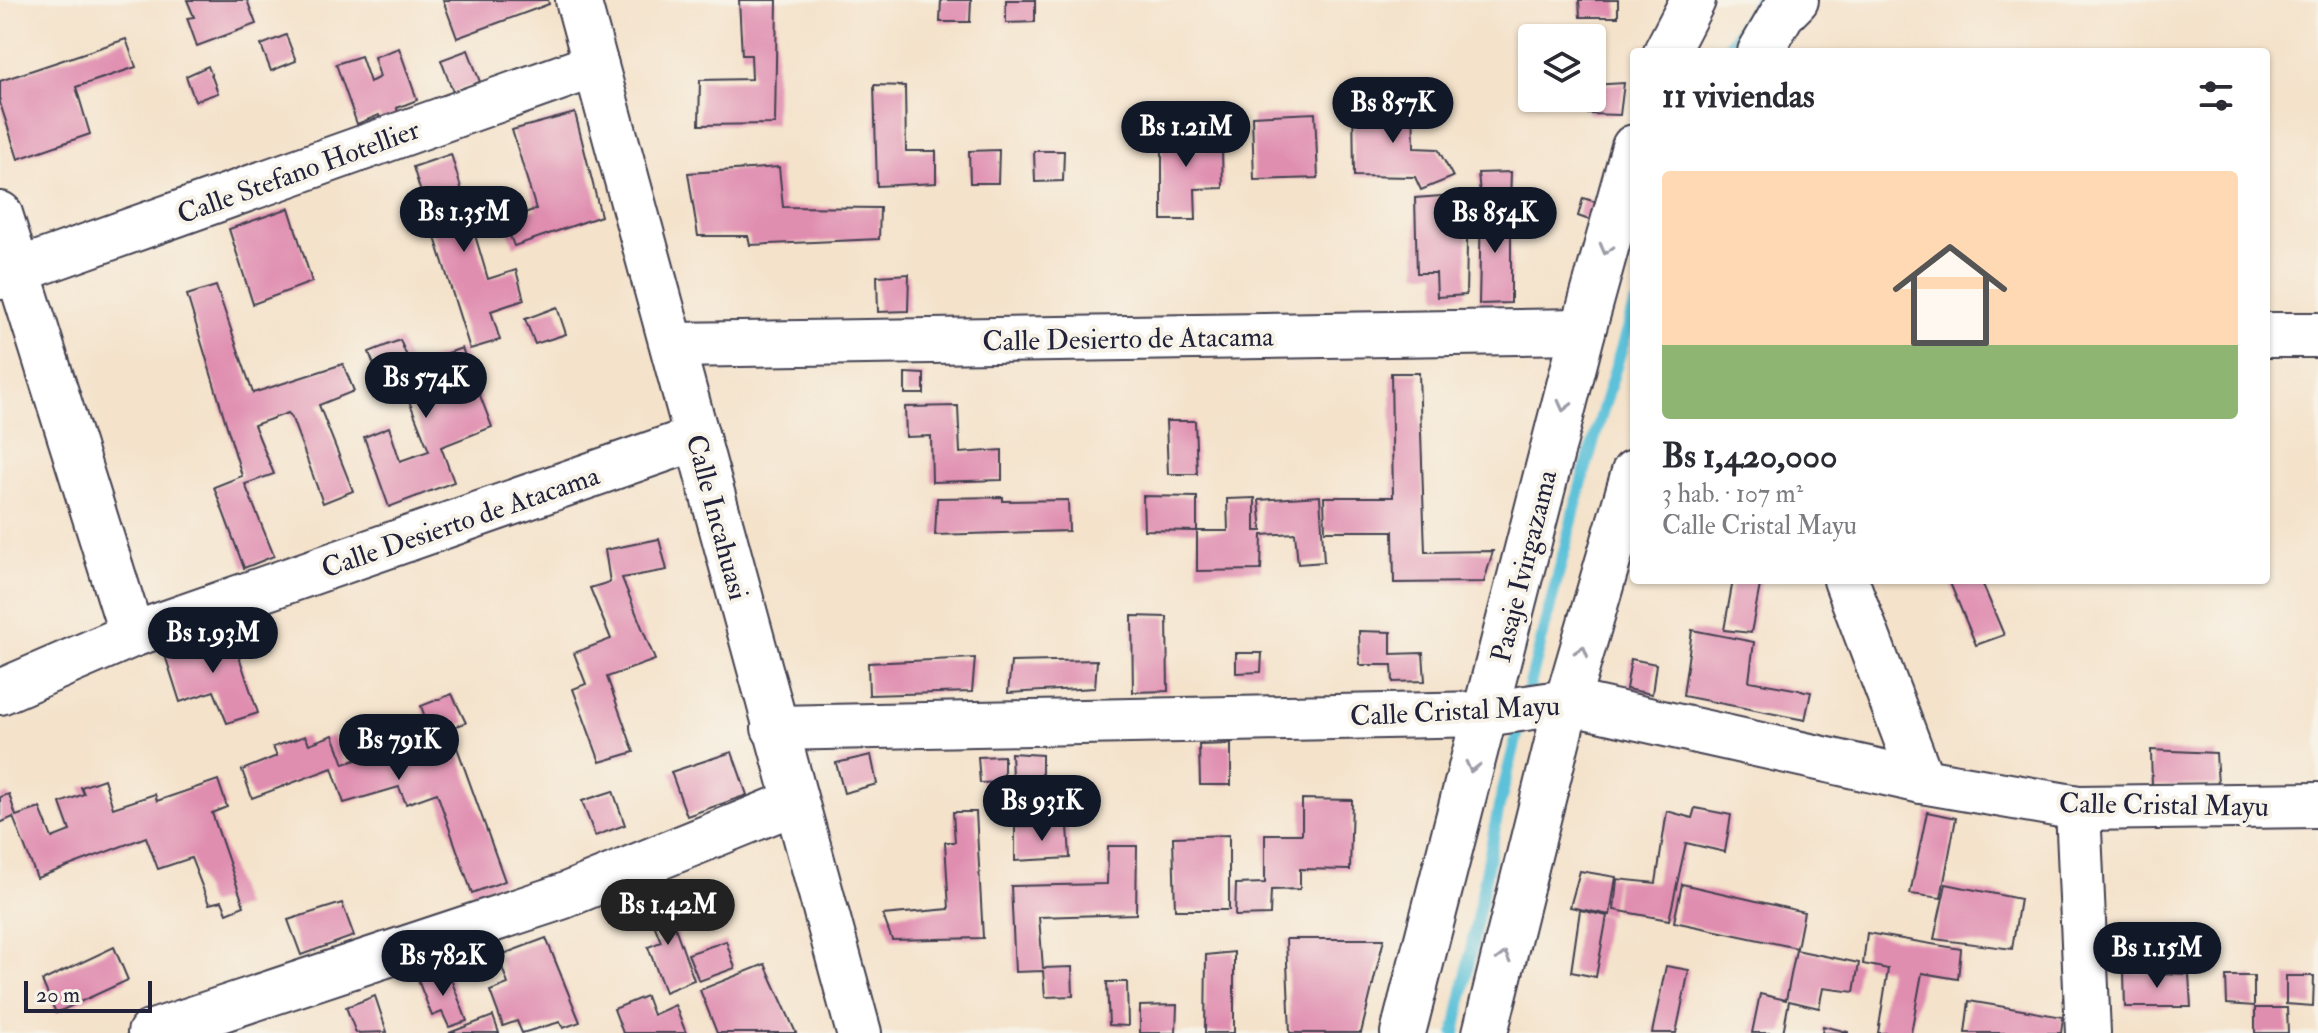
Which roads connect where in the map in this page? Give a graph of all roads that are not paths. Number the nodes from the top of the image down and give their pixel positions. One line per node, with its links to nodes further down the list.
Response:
1 (578, 0): 6 (street, Calle Incahuasi)
2 (1693, 0): 4 (street)
3 (1796, 0): 5 (street)
4 (1668, 48)
5 (1762, 48)
6 (596, 65): 9 (street, Calle Stefano Hotellier); 13 (street, Calle Incahuasi)
7 (1630, 161): 10 (street, Pasaje Ivirgazama, one-way to 10)
8 (0, 214): 9 (street)
9 (9, 274): 17 (street)
10 (1583, 331): 13 (street, Calle Desierto de Atacama); 20 (street, Pasaje Ivirgazama, one-way to 20)
11 (2270, 335): 12 (street)
12 (2318, 335)
13 (673, 345): 14 (street, Calle Incahuasi)
14 (697, 438): 17 (street, Calle Desierto de Atacama); 21 (street, Calle Incahuasi)
15 (1630, 486): 19 (street, one-way to 15)
16 (1848, 584): 22 (street)
17 (132, 635): 18 (street, Calle Desierto de Atacama)
18 (0, 692)
19 (1567, 702): 20 (street, Calle Cristal Mayu); 22 (street, Calle Cristal Mayu); 29 (street, one-way to 19)
20 (1485, 714): 21 (street, Calle Cristal Mayu); 28 (street, Pasaje Ivirgazama, one-way to 28)
21 (774, 728): 23 (street, Calle Incahuasi)
22 (1922, 781): 25 (street, Calle Cristal Mayu)
23 (795, 802): 26 (street); 27 (street, Calle Incahuasi)
24 (2318, 805): 25 (street, Calle Cristal Mayu)
25 (2078, 808): 30 (street)
26 (150, 1033)
27 (859, 1033)
28 (1403, 1033)
29 (1485, 1033)
30 (2088, 1033)

